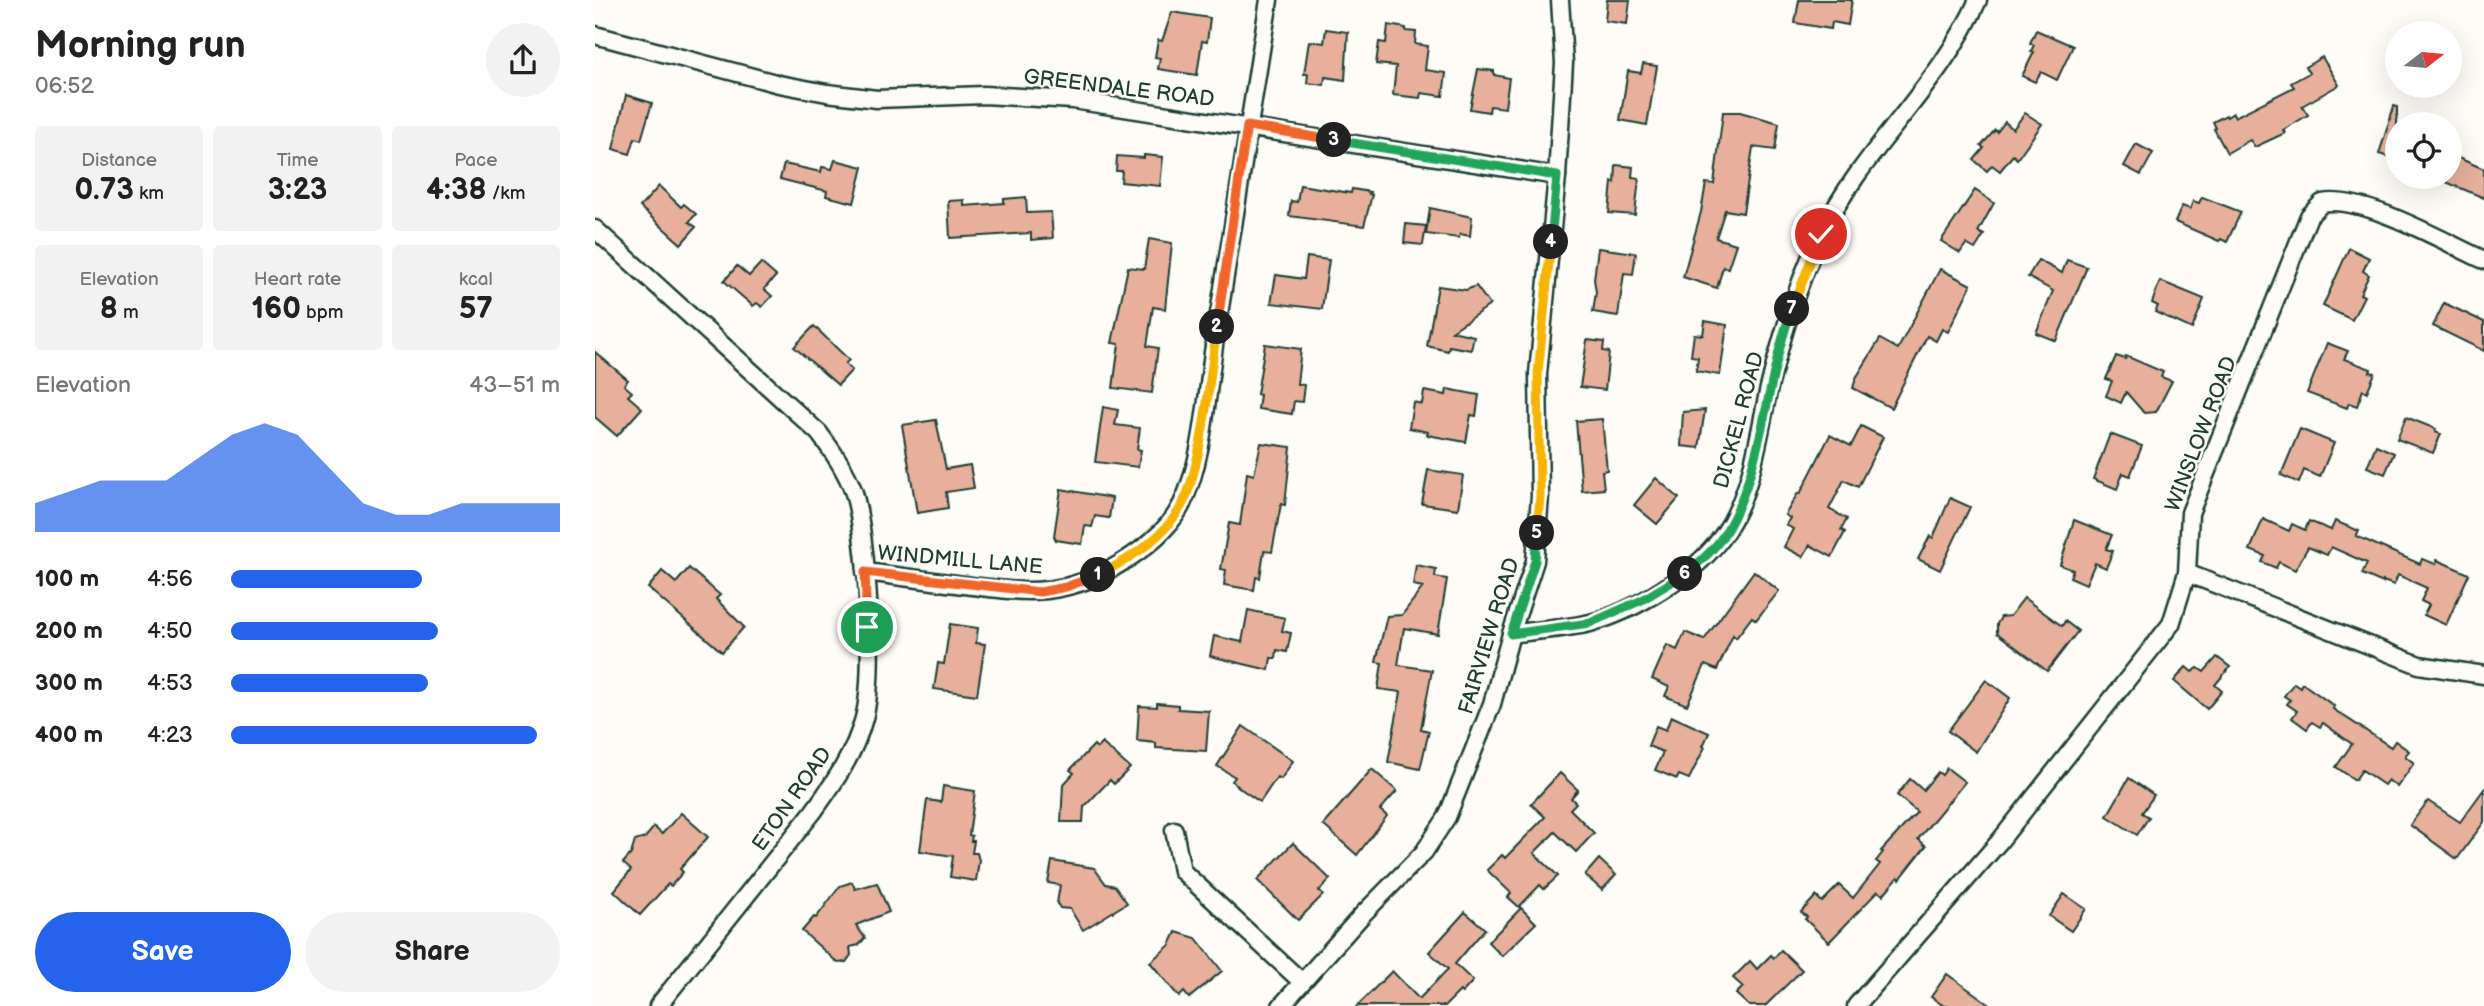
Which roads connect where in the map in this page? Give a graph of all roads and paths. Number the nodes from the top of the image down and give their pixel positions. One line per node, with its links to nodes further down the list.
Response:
1 (1269, 0): 5 (street, WINDMILL LANE)
2 (1560, 0): 6 (street, FAIRVIEW ROAD)
3 (1978, 0): 11 (street, DICKEL ROAD)
4 (595, 35): 5 (street, GREENDALE ROAD)
5 (1247, 126): 6 (street, GREENDALE ROAD); 9 (street, WINDMILL LANE)
6 (1557, 176): 11 (street, FAIRVIEW ROAD)
7 (595, 229): 9 (street, ETON ROAD)
8 (2484, 260): 10 (street, WINSLOW ROAD)
9 (865, 572): 16 (street, ETON ROAD)
10 (2187, 573): 12 (street); 15 (street, WINSLOW ROAD)
11 (1511, 634): 14 (street, FAIRVIEW ROAD)
12 (2484, 675)
13 (1174, 830): 14 (street)
14 (1302, 982): 17 (street, FAIRVIEW ROAD)
15 (1866, 1003)
16 (658, 1006)
17 (1281, 1006)

